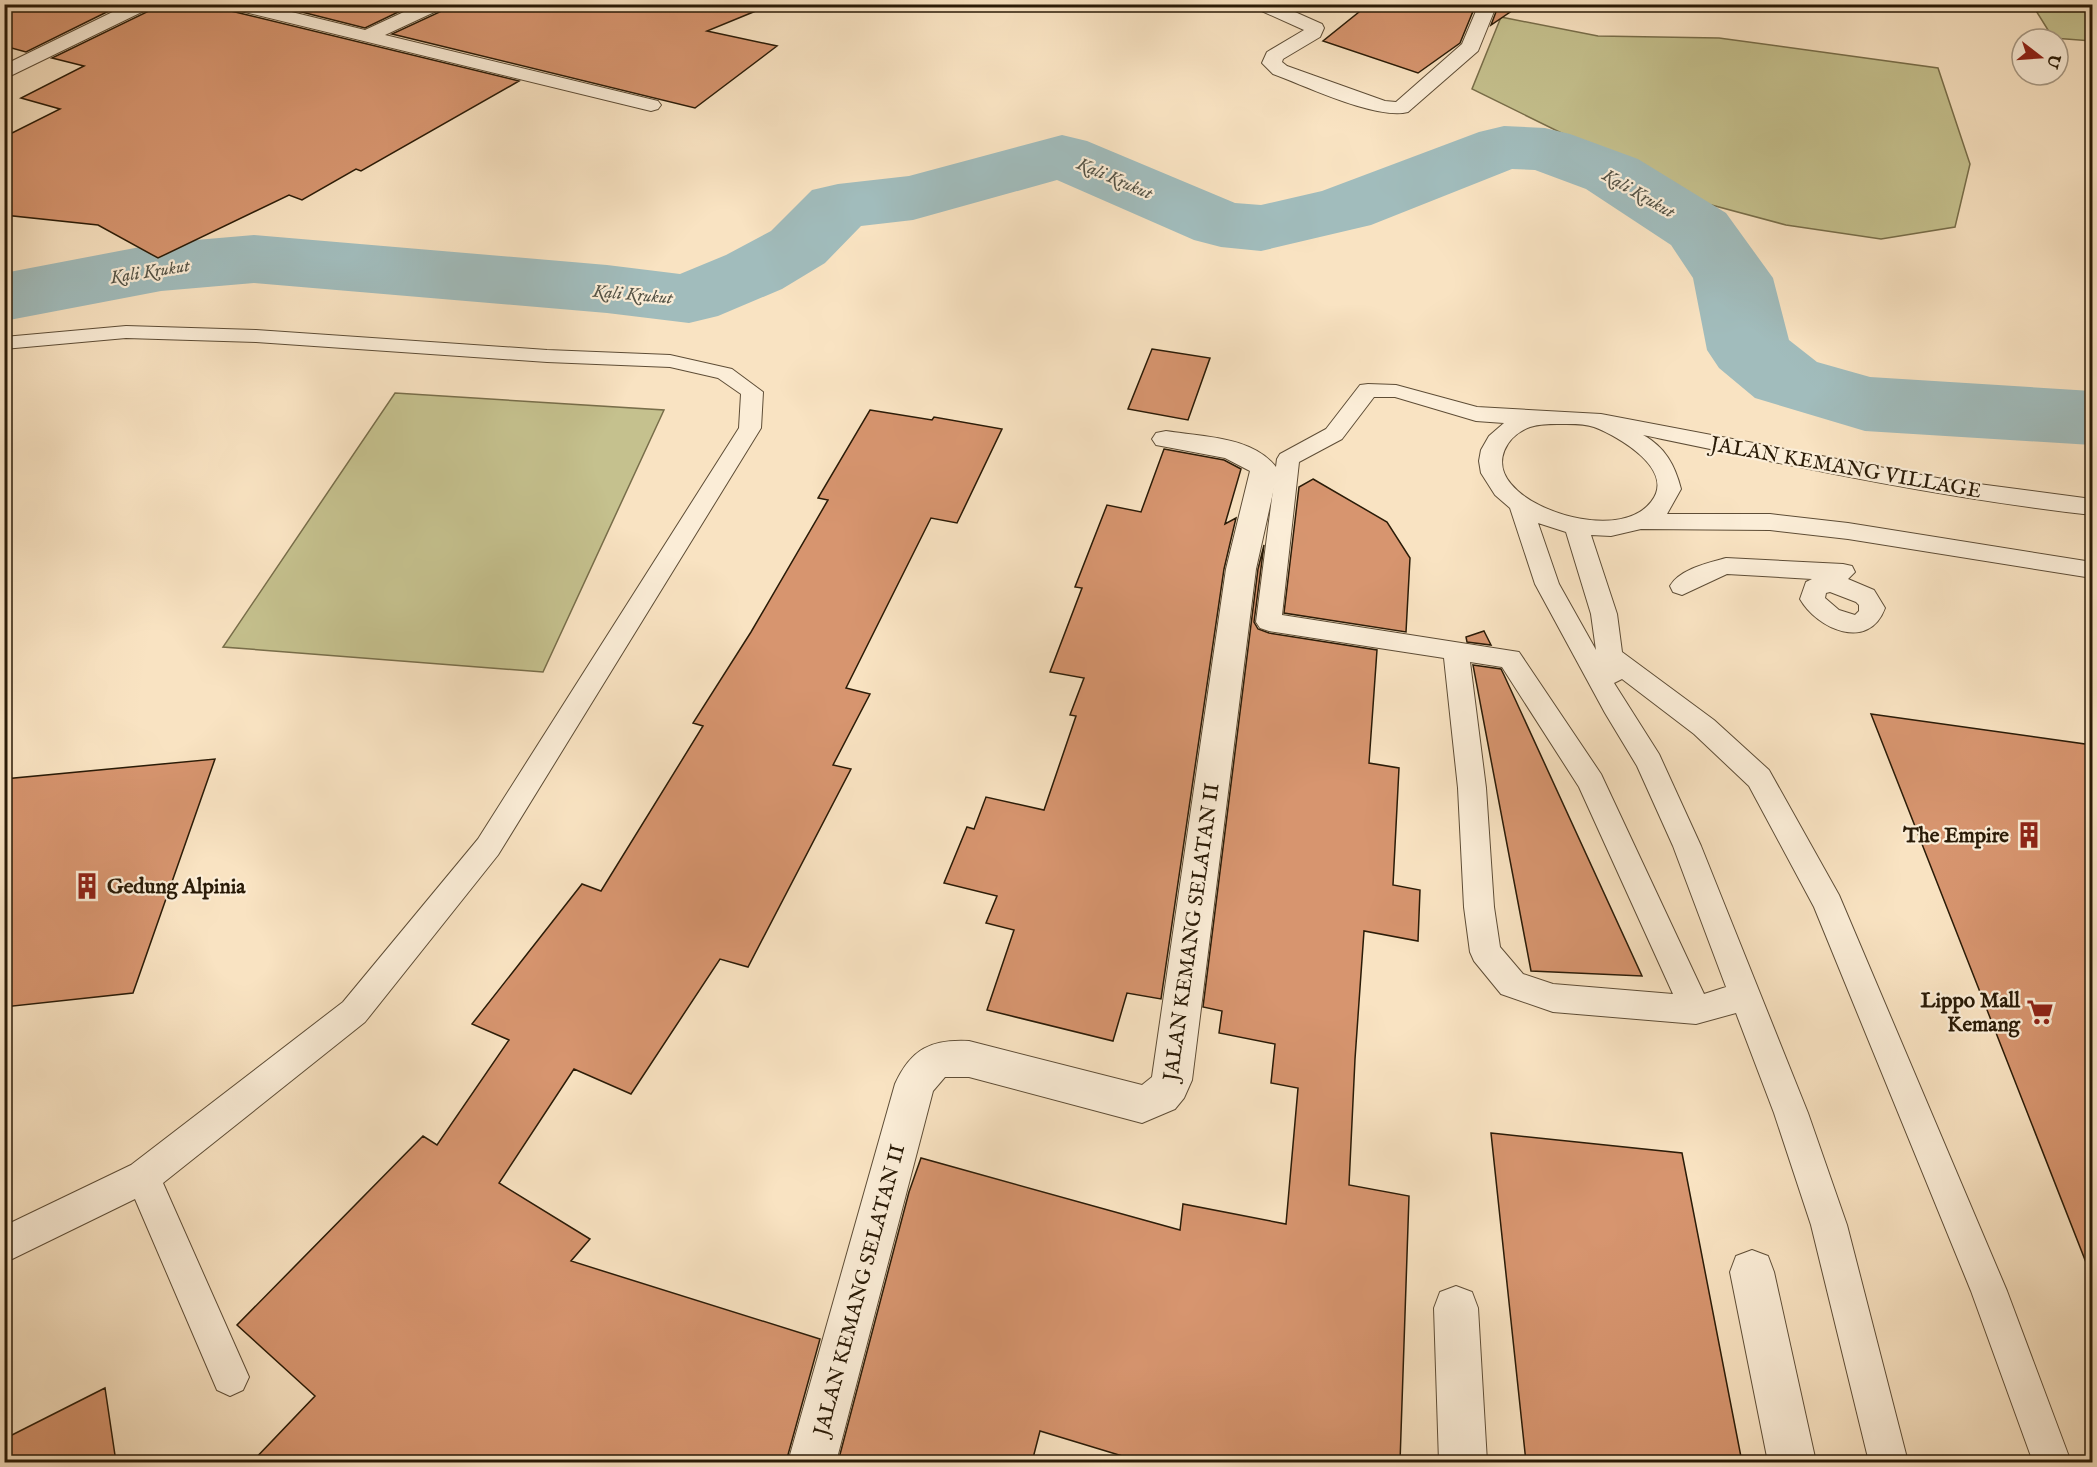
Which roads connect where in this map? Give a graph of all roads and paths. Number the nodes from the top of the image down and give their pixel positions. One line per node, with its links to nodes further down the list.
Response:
1 (144, 4): 9 (street)
2 (234, 4): 8 (street)
3 (437, 4): 8 (street)
4 (1261, 4): 7 (street)
5 (2080, 4): 6 (street)
6 (2092, 5)
7 (1486, 8)
8 (366, 37): 10 (street)
9 (4, 73)
10 (651, 105)
11 (4, 343): 27 (lane)
12 (1535, 418): 13 (lane); 15 (lane); 22 (lane)
13 (1601, 422): 16 (lane, JALAN KEMANG VILLAGE); 17 (lane)
14 (1166, 439): 32 (street, JALAN KEMANG SELATAN II)
15 (1521, 506): 18 (lane); 24 (lane)
16 (2092, 507)
17 (1643, 522): 18 (lane); 19 (lane)
18 (1576, 527): 23 (lane)
19 (1848, 531): 20 (lane); 21 (lane)
20 (2092, 570)
21 (1682, 585)
22 (1456, 651): 26 (lane); 26 (lane)
23 (1611, 657): 24 (lane); 36 (lane)
24 (1614, 706): 25 (lane)
25 (1745, 996): 26 (lane); 35 (lane)
26 (1696, 1010)
27 (143, 1177): 28 (lane); 31 (lane)
28 (4, 1245)
29 (1752, 1272): 34 (street)
30 (1456, 1308): 33 (street)
31 (230, 1377)
32 (812, 1462)
33 (1463, 1462)
34 (1792, 1462)
35 (1889, 1462)
36 (2052, 1462)

